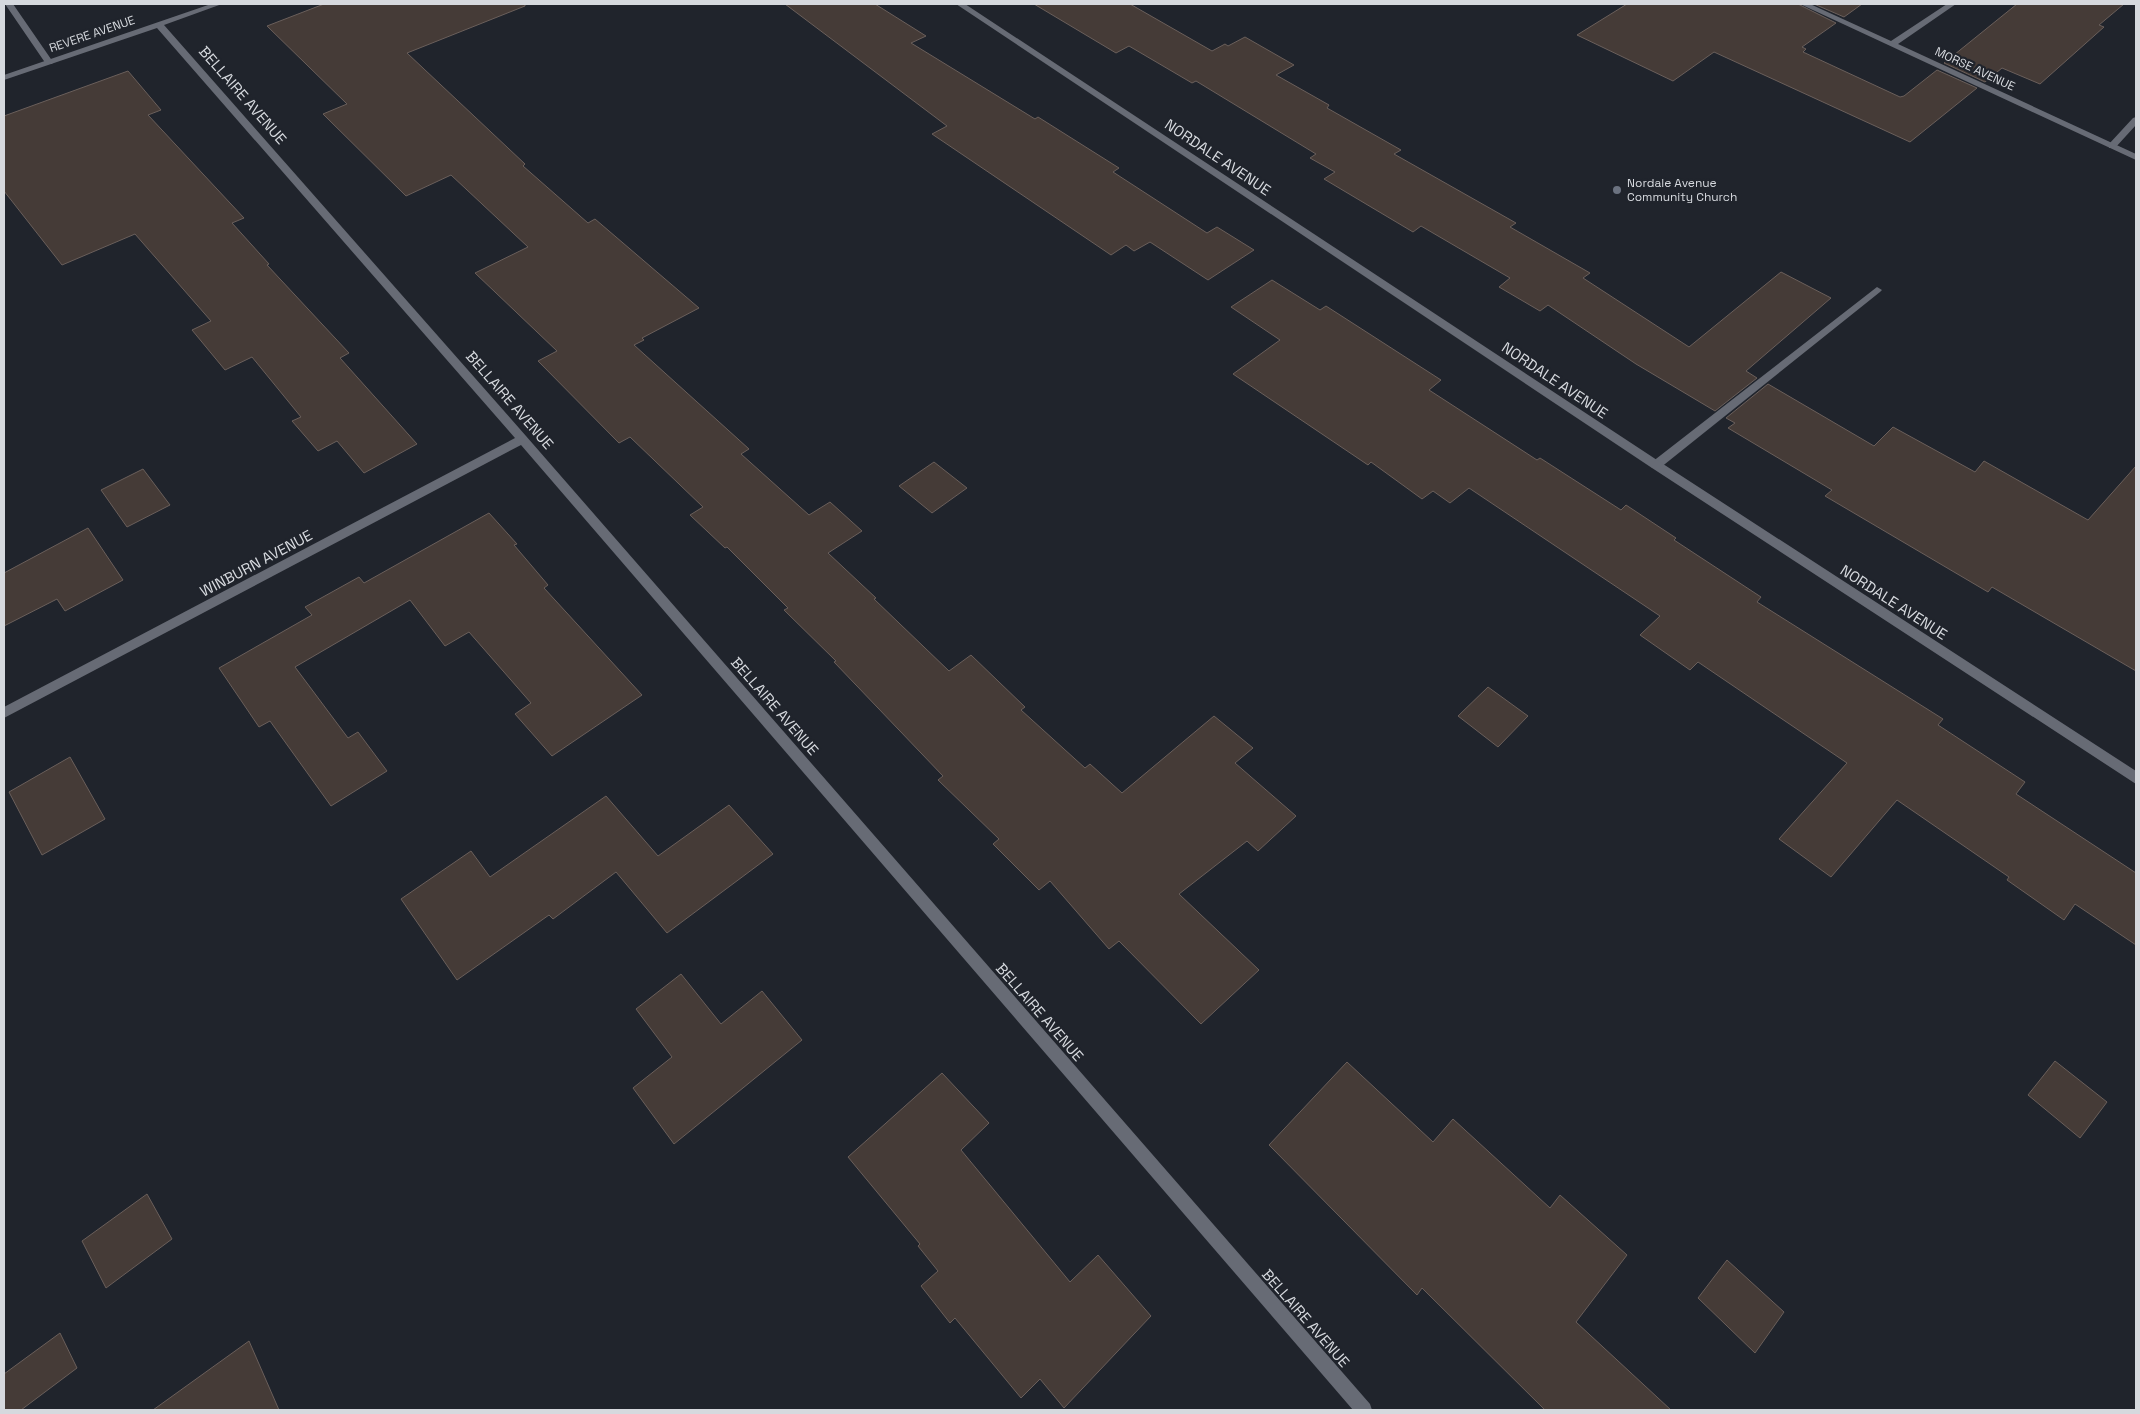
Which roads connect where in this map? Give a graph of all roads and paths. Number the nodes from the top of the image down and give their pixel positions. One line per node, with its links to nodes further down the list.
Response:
1 (9, 4): 8 (street)
2 (218, 4): 6 (street, REVERE AVENUE)
3 (960, 4): 15 (street, NORDALE AVENUE)
4 (1804, 4): 7 (street, MORSE AVENUE)
5 (1952, 4): 7 (street)
6 (159, 25): 8 (street, REVERE AVENUE); 14 (street, BELLAIRE AVENUE)
7 (1892, 44): 11 (street, MORSE AVENUE)
8 (49, 62): 9 (street, REVERE AVENUE)
9 (4, 78)
10 (2136, 120): 11 (street)
11 (2112, 146): 12 (street, MORSE AVENUE)
12 (2136, 157)
13 (1877, 290): 15 (street)
14 (522, 439): 16 (street, WINBURN AVENUE); 18 (street, BELLAIRE AVENUE)
15 (1656, 465): 17 (street, NORDALE AVENUE)
16 (4, 713)
17 (2136, 778)
18 (1364, 1410)

